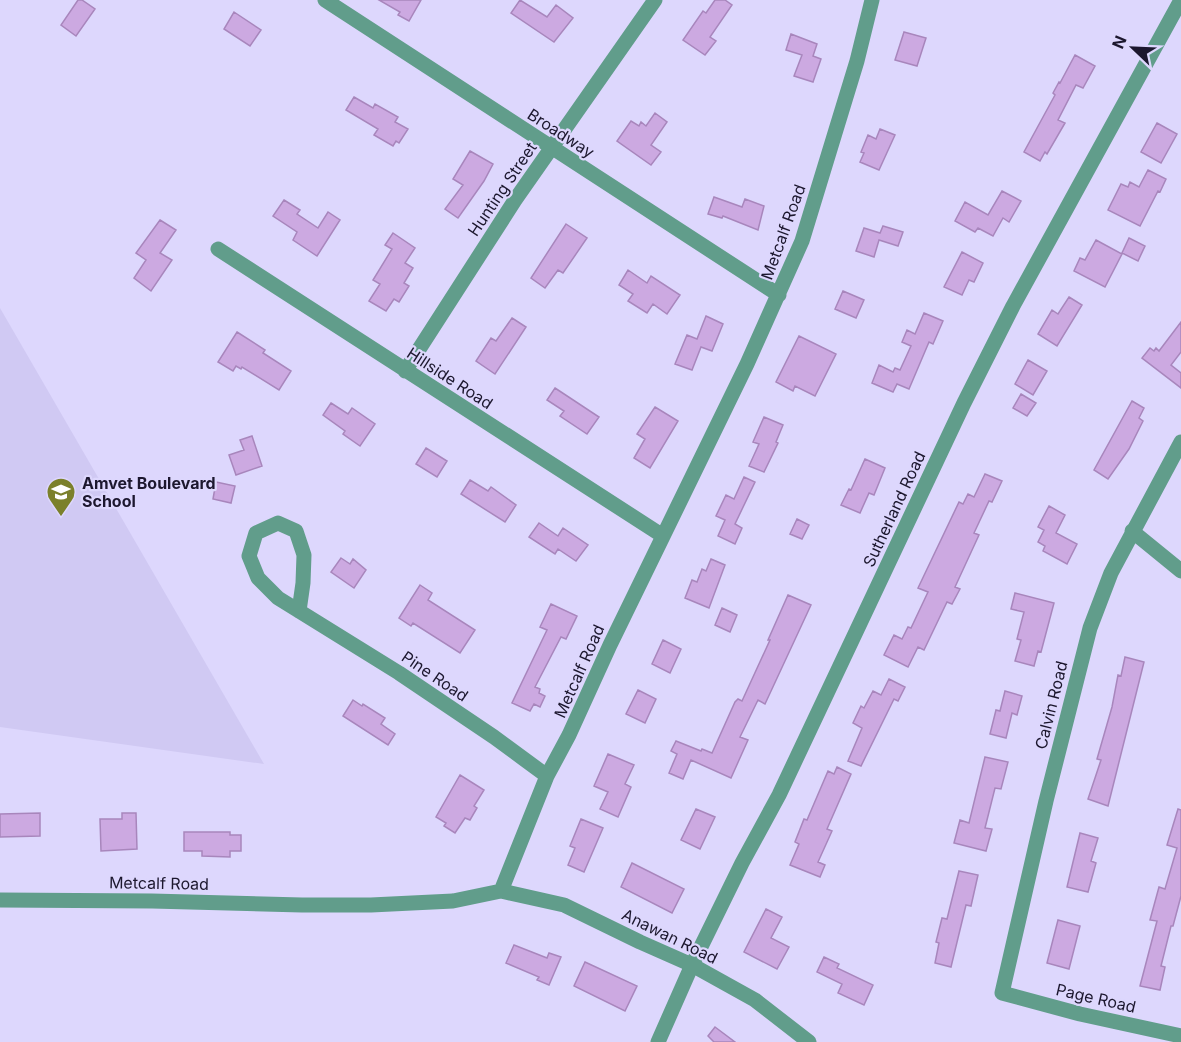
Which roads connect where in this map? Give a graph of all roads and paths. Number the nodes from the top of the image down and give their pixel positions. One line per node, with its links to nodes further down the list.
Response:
1 (655, 0): 5 (street, Hunting Street)
2 (872, 0): 7 (street, Metcalf Road)
3 (1181, 0): 17 (street, Sutherland Road)
4 (331, 2): 5 (street, Broadway)
5 (551, 148): 7 (street, Broadway); 8 (street, Hunting Street)
6 (218, 249): 8 (street, Hillside Road)
7 (779, 295): 11 (street, Metcalf Road)
8 (405, 371): 11 (street, Hillside Road)
9 (1181, 442): 10 (street, Calvin Road)
10 (1132, 531): 12 (street); 18 (street, Calvin Road)
11 (663, 536): 14 (street, Metcalf Road)
12 (1181, 571)
13 (299, 611): 13 (street, Pine Road); 14 (street, Pine Road)
14 (547, 776): 15 (street, Metcalf Road)
15 (501, 891): 16 (street, Metcalf Road); 17 (street, Anawan Road)
16 (0, 900)
17 (692, 965): 20 (street, Sutherland Road); 21 (street, Anawan Road)
18 (1002, 993): 19 (street, Page Road)
19 (1181, 1036)
20 (658, 1042)
21 (809, 1042)

